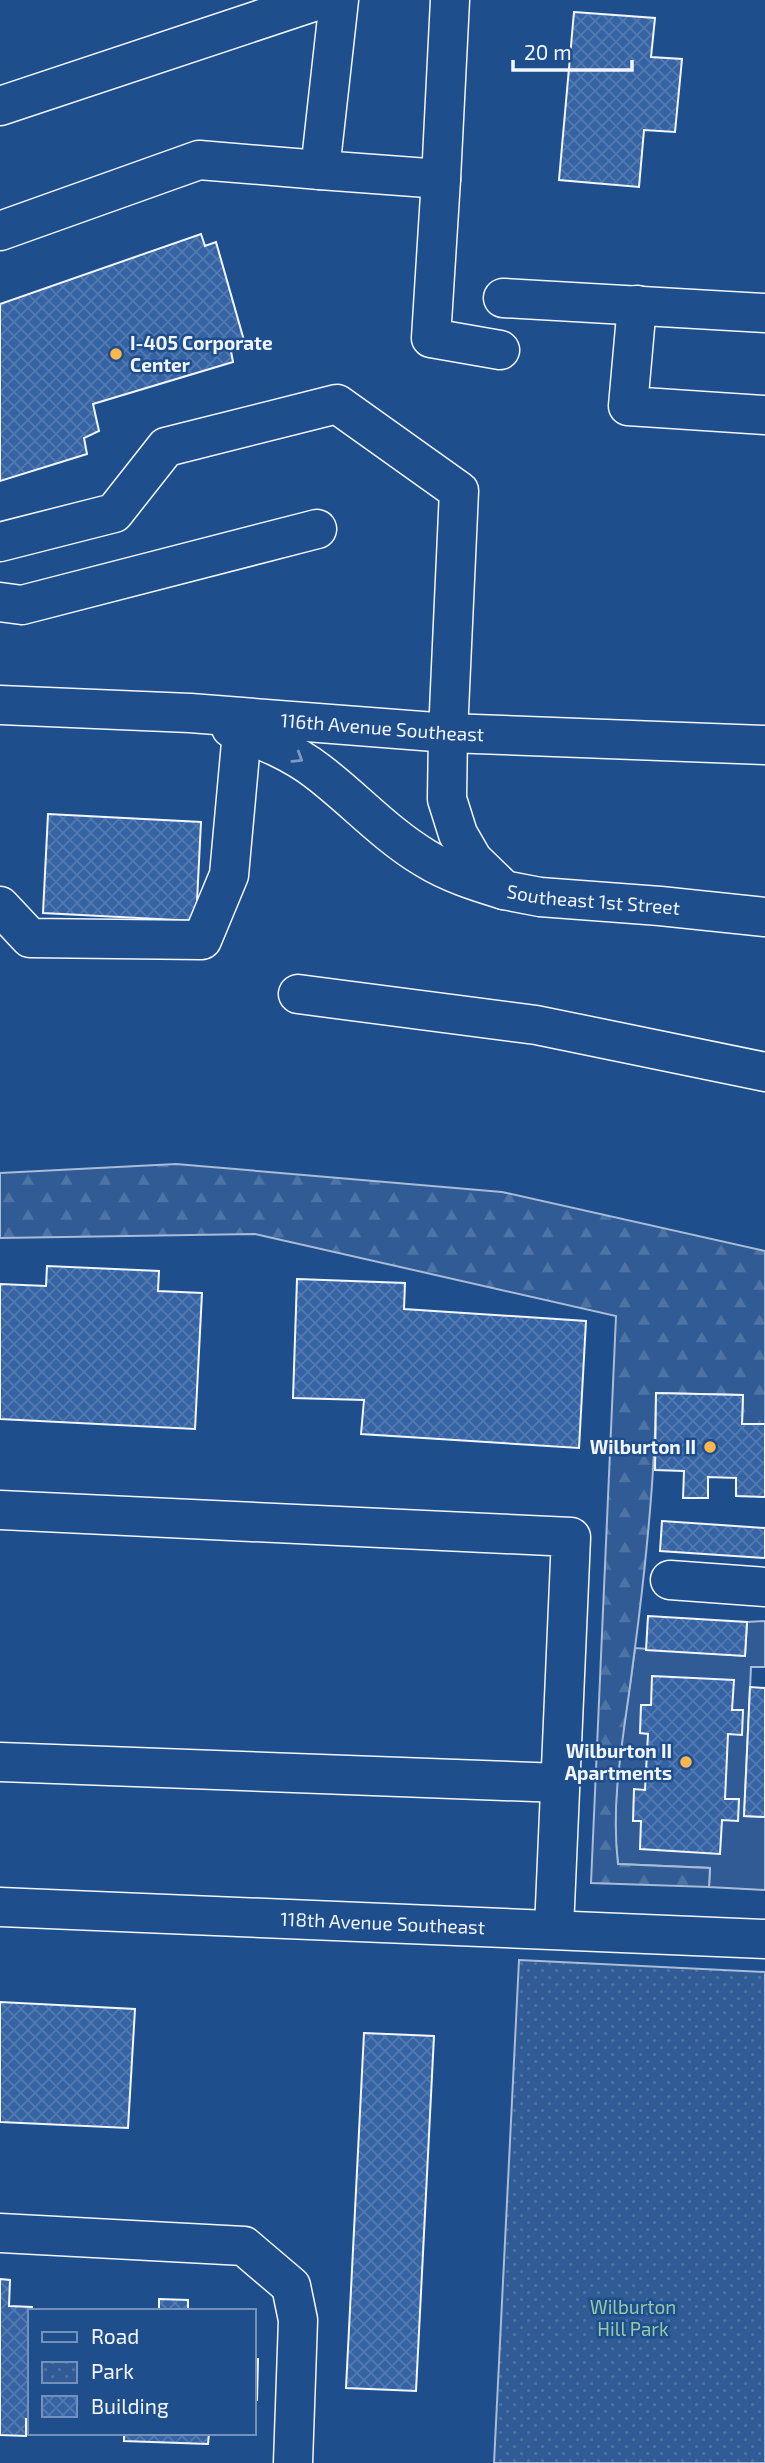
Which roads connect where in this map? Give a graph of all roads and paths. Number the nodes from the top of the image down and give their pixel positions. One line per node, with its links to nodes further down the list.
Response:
1 (319, 0): 4 (street)
2 (339, 0): 5 (street)
3 (450, 0): 6 (street)
4 (0, 106)
5 (320, 170): 6 (street); 7 (street)
6 (441, 178): 11 (street)
7 (2, 222)
8 (503, 298): 9 (street)
9 (637, 305): 10 (street); 12 (street)
10 (765, 313)
11 (500, 350)
12 (765, 415)
13 (317, 528): 15 (street)
14 (0, 542): 19 (street, Southeast 1st Street)
15 (0, 602)
16 (0, 705): 17 (street, 116th Avenue Southeast)
17 (190, 713): 18 (street); 19 (street, 116th Avenue Southeast)
18 (242, 732): 21 (street, one-way to 21); 22 (street)
19 (447, 733): 20 (street, 116th Avenue Southeast); 21 (street, Southeast 1st Street)
20 (765, 745)
21 (504, 890): 23 (street, Southeast 1st Street)
22 (0, 906)
23 (765, 917)
24 (298, 994): 25 (street)
25 (765, 1072)
26 (0, 1510): 30 (street)
27 (670, 1580): 28 (street)
28 (765, 1587)
29 (0, 1762): 30 (street)
30 (560, 1783): 32 (street)
31 (0, 1907): 32 (street, 118th Avenue Southeast)
32 (554, 1929): 33 (street, 118th Avenue Southeast)
33 (765, 1939)
34 (0, 2233): 35 (street)
35 (293, 2463)

